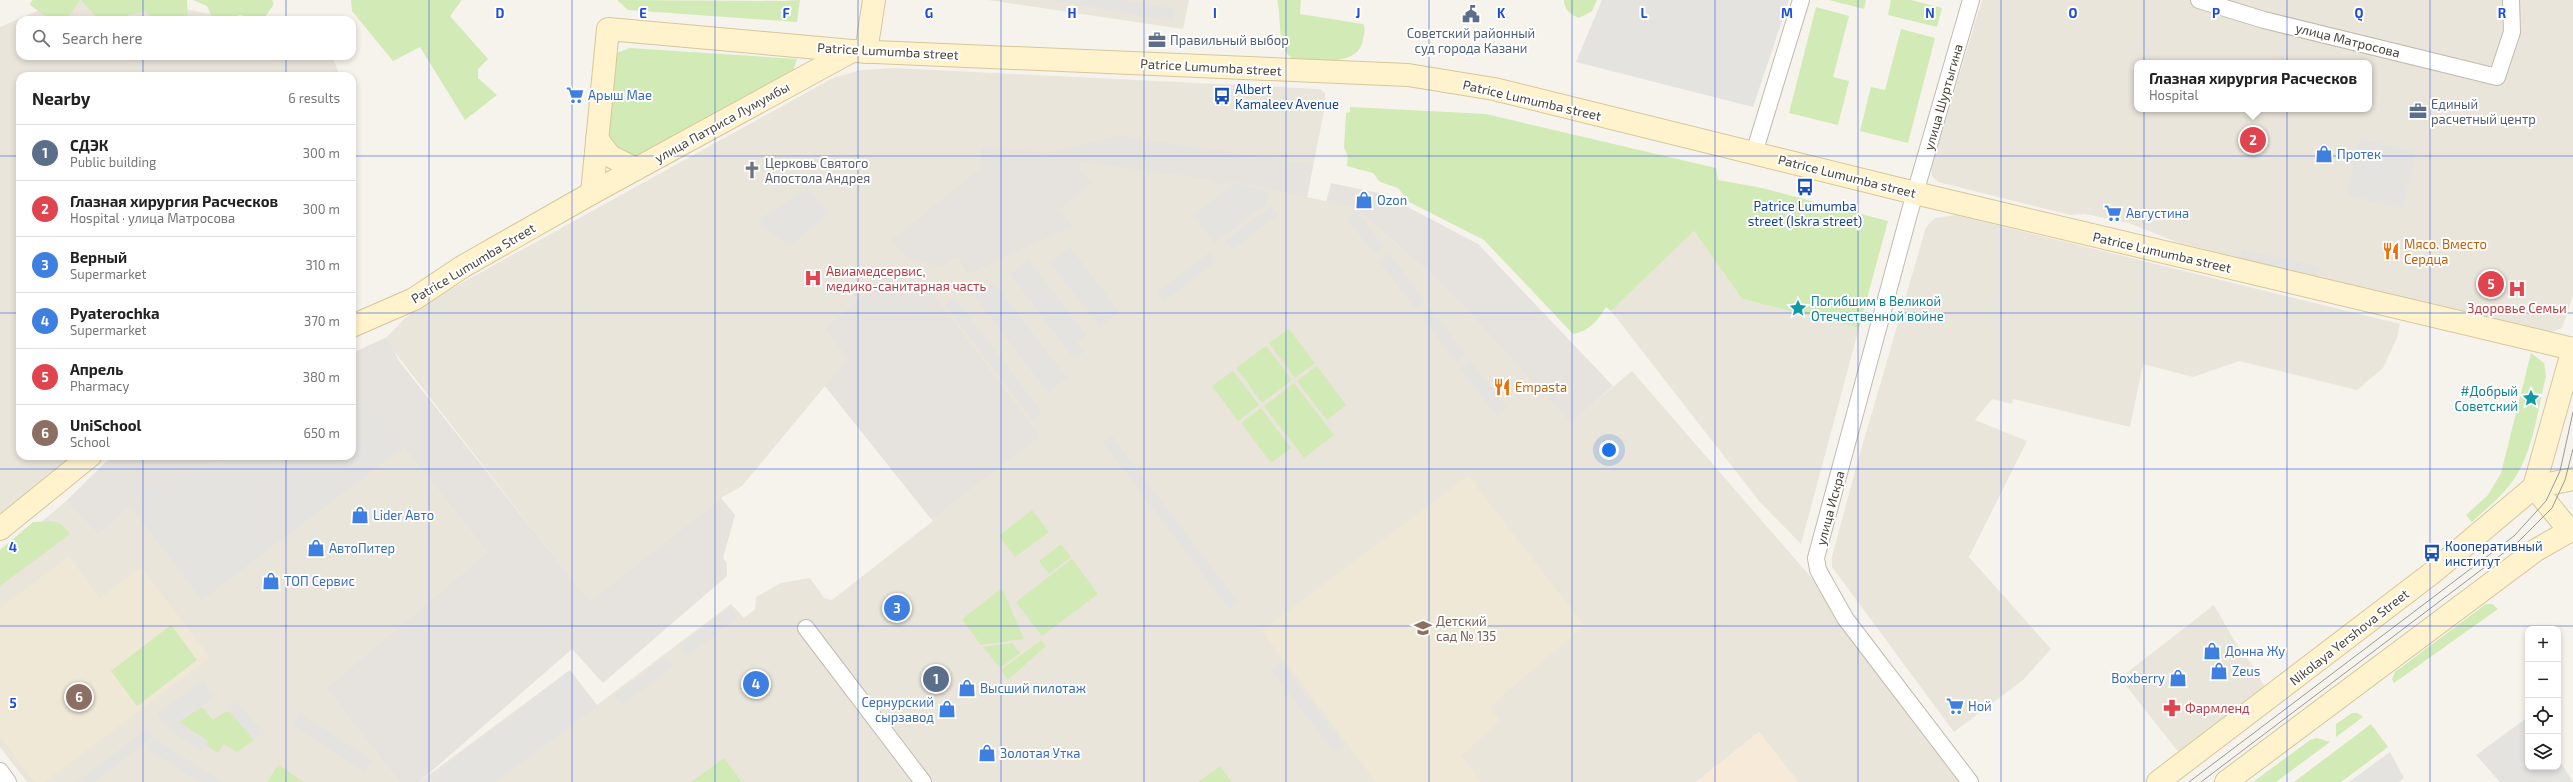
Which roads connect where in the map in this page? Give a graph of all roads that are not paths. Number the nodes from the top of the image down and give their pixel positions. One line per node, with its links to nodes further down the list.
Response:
1 (874, 0): 6 (main road)
2 (1801, 0): 8 (street)
3 (1971, 0): 11 (street, улица Шуртыгина)
4 (2199, 0): 5 (street, улица Матросова)
5 (2511, 0)
6 (859, 51): 7 (main road, Patrice Lumumba street); 8 (main road, Patrice Lumumba street); 9 (main road, улица Патриса Лумумбы)
7 (598, 138): 9 (main road); 10 (main road, Patrice Lumumba street)
8 (1754, 153): 11 (main road, Patrice Lumumba street)
9 (636, 169): 10 (main road, улица Патриса Лумумбы)
10 (592, 193): 12 (main road, Patrice Lumumba Street)
11 (1915, 193): 13 (main road, Patrice Lumumba street); 24 (street, улица Искра)
12 (356, 324)
13 (2573, 349): 16 (main road)
14 (85, 460): 18 (main road)
15 (2573, 479): 16 (main road)
16 (2534, 486): 17 (main road); 20 (main road, Nikolaya Yershova Street)
17 (2572, 524): 27 (main road)
18 (0, 529)
19 (806, 628): 23 (street)
20 (2278, 692): 25 (main road, Nikolaya Yershova Street); 26 (main road)
21 (0, 771): 22 (street)
22 (8, 782)
23 (923, 782)
24 (1970, 782)
25 (2158, 782)
26 (2182, 782)
27 (2226, 782)

